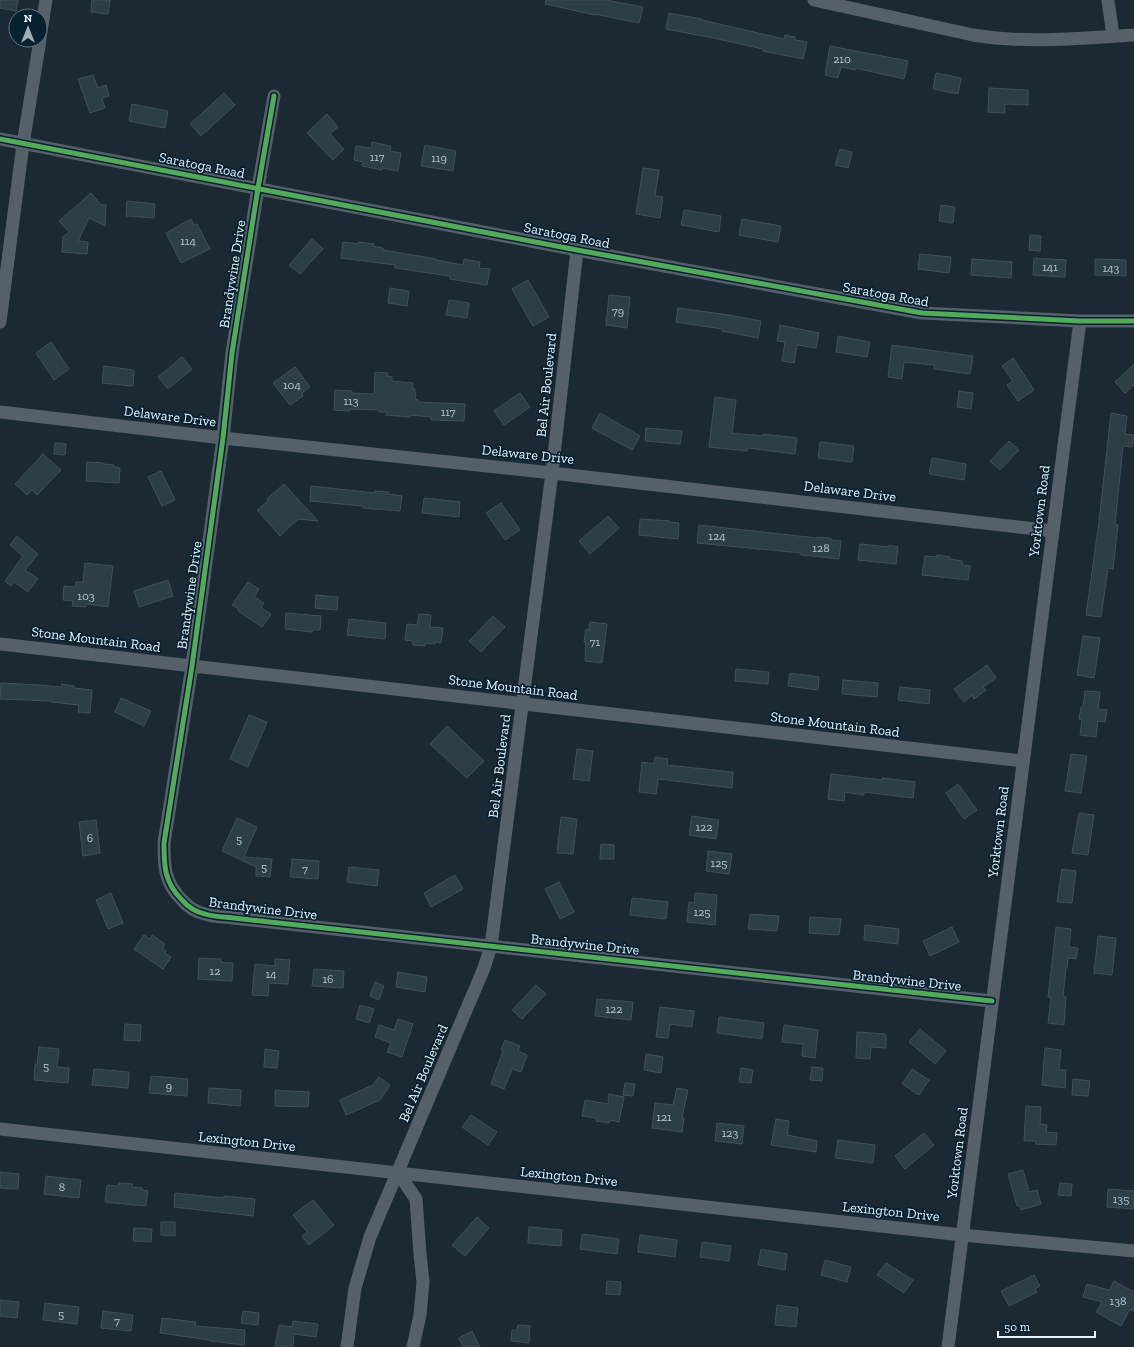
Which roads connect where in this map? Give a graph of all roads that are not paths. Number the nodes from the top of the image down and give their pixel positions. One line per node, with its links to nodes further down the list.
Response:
1 (814, 0): 4 (street)
2 (1108, 0): 4 (street)
3 (1134, 35): 4 (street)
4 (1113, 36)
5 (39, 48): 8 (street)
6 (274, 96): 9 (street, Brandywine Drive)
7 (0, 139): 8 (street, Saratoga Road)
8 (23, 144): 9 (street, Saratoga Road); 13 (street)
9 (258, 188): 10 (street, Saratoga Road); 15 (street, Brandywine Drive)
10 (577, 250): 11 (street, Saratoga Road); 16 (street, Bel Air Boulevard)
11 (1080, 321): 12 (street, Saratoga Road); 17 (street, Yorktown Road)
12 (1134, 321)
13 (0, 322)
14 (0, 412): 15 (street, Delaware Drive)
15 (223, 438): 16 (street, Delaware Drive); 19 (street, Brandywine Drive)
16 (552, 473): 17 (street, Delaware Drive); 20 (street, Bel Air Boulevard)
17 (1053, 531): 21 (street, Yorktown Road)
18 (0, 644): 19 (street, Stone Mountain Road)
19 (192, 666): 20 (street, Stone Mountain Road); 22 (street, Brandywine Drive)
20 (523, 704): 21 (street, Stone Mountain Road); 22 (street, Bel Air Boulevard)
21 (1023, 761): 23 (street, Yorktown Road)
22 (491, 946): 23 (street, Brandywine Drive); 25 (street, Bel Air Boulevard)
23 (992, 1001): 26 (street, Yorktown Road)
24 (0, 1129): 25 (street, Lexington Drive)
25 (398, 1173): 26 (street, Lexington Drive); 28 (street, Bel Air Boulevard); 29 (street)
26 (962, 1235): 27 (street, Lexington Drive); 30 (street, Yorktown Road)
27 (1134, 1251)
28 (347, 1347)
29 (413, 1347)
30 (948, 1347)

